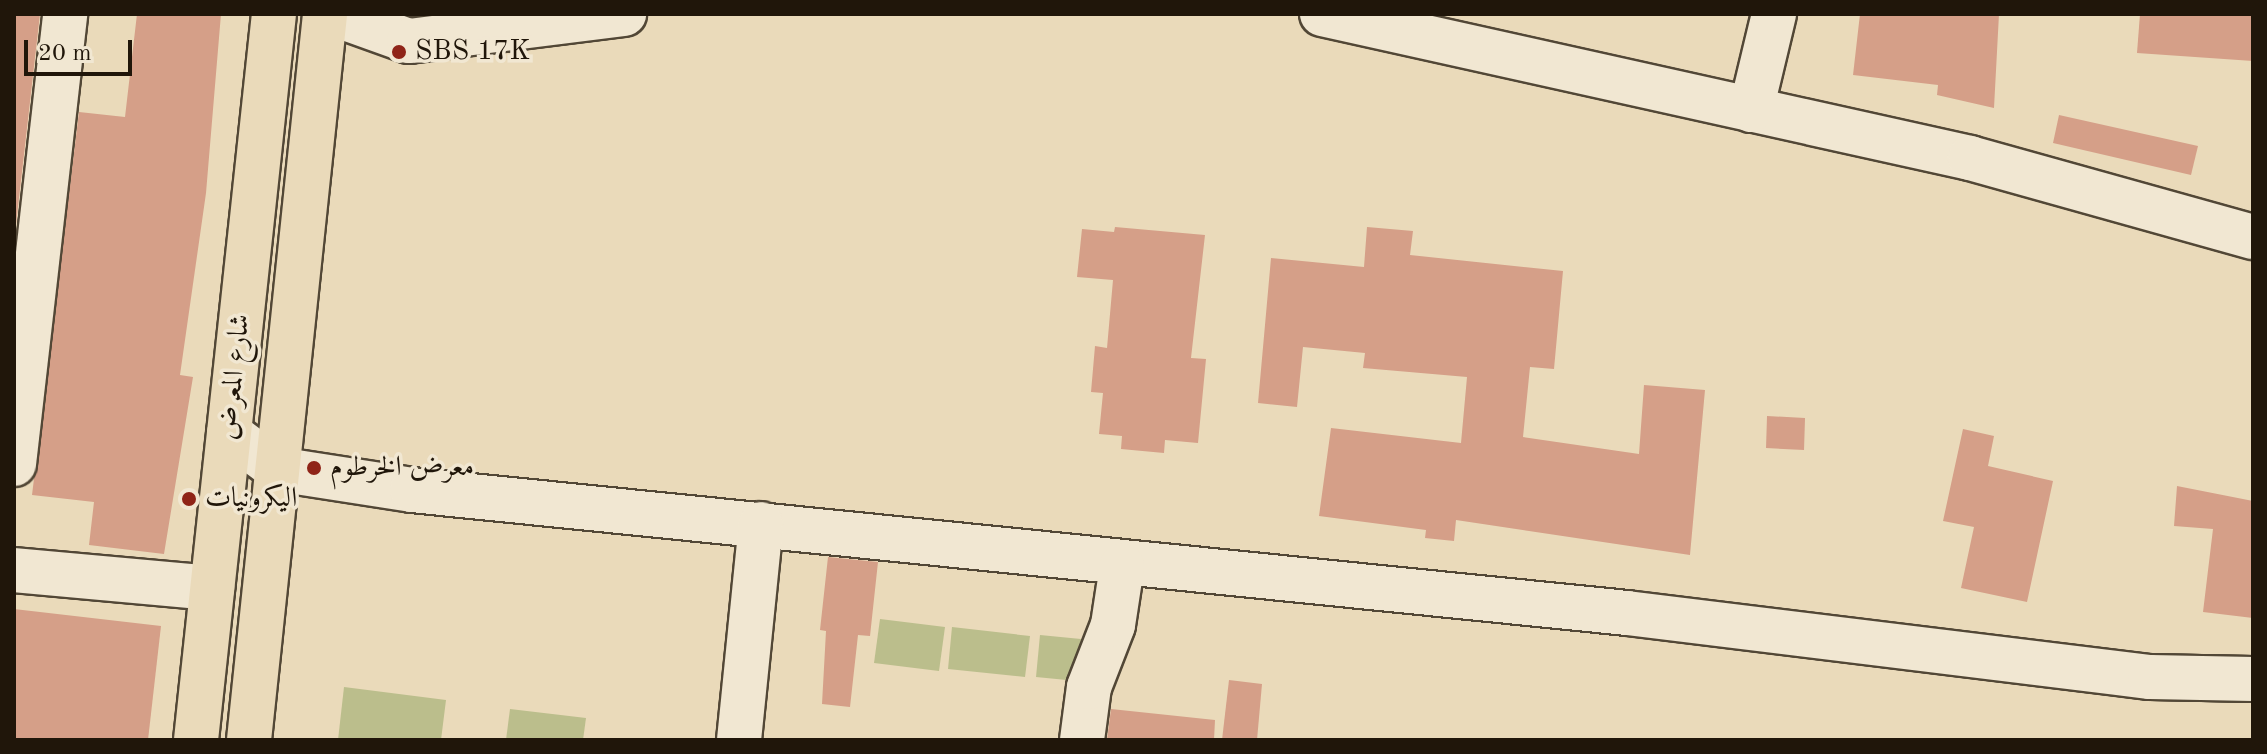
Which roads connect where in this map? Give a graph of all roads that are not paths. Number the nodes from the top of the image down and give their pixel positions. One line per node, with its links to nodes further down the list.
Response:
1 (65, 14): 11 (street)
2 (274, 14): 10 (main road, شارع المعرض)
3 (325, 14): 12 (main road, شارع المعرض)
4 (334, 14): 5 (street)
5 (624, 14)
6 (1322, 14): 8 (street)
7 (1774, 14): 8 (street)
8 (1751, 110): 9 (street)
9 (2253, 237)
10 (229, 433): 12 (street); 16 (main road, شارع المعرض)
11 (14, 464)
12 (277, 469): 13 (street); 17 (main road, شارع المعرض)
13 (761, 524): 14 (street); 21 (street)
14 (1122, 566): 18 (street); 22 (street)
15 (14, 570): 16 (street)
16 (210, 604): 17 (main road); 19 (main road, شارع المعرض)
17 (261, 626): 20 (main road, شارع المعرض)
18 (2253, 679)
19 (196, 740)
20 (249, 740)
21 (739, 740)
22 (1082, 740)

